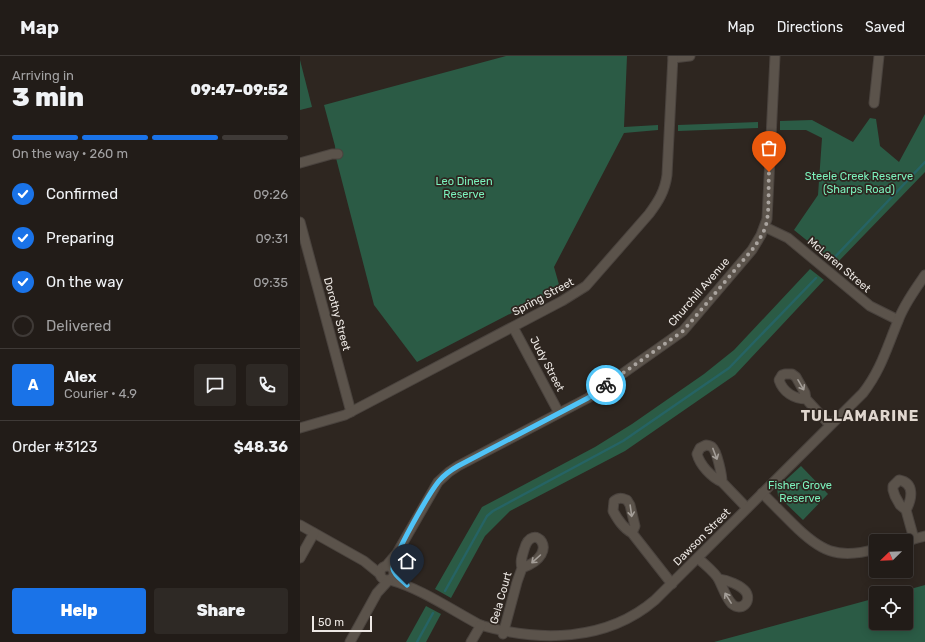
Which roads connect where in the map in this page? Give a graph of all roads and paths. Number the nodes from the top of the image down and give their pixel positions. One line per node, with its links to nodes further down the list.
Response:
1 (690, 56): 4 (street)
2 (776, 56): 9 (street, Churchill Avenue)
3 (879, 56): 5 (street)
4 (673, 57): 12 (street, Spring Street)
5 (874, 103)
6 (338, 154): 7 (street)
7 (300, 163)
8 (300, 222): 14 (street, Dorothy Street)
9 (765, 227): 11 (street, McLaren Street); 15 (street, Churchill Avenue)
10 (925, 276): 11 (street, Dawson Street)
11 (898, 320): 16 (street, Dawson Street)
12 (513, 327): 14 (street, Spring Street); 15 (street, Judy Street)
13 (806, 400): 16 (street)
14 (351, 412): 17 (street, Spring Street)
15 (559, 413): 32 (street, Churchill Avenue)
16 (830, 425): 19 (street, Dawson Street)
17 (300, 428)
18 (722, 482): 20 (street)
19 (762, 493): 20 (street, Dawson Street); 28 (street)
20 (747, 508): 30 (street, Dawson Street)
21 (906, 510): 25 (street)
22 (300, 525): 23 (street)
23 (314, 533): 29 (street); 32 (street)
24 (632, 533): 34 (street)
25 (909, 534)
26 (925, 536): 27 (street)
27 (913, 539)
28 (869, 550)
29 (300, 558)
30 (698, 558): 33 (street); 34 (street, Dawson Street)
31 (522, 568): 36 (street, Gela Court)
32 (387, 573): 35 (street, Dawson Street); 37 (street, Churchill Avenue)
33 (719, 579)
34 (672, 584): 36 (street, Dawson Street)
35 (481, 625): 36 (street, Dawson Street); 38 (street)
36 (503, 634)
37 (350, 642)
38 (471, 642)

